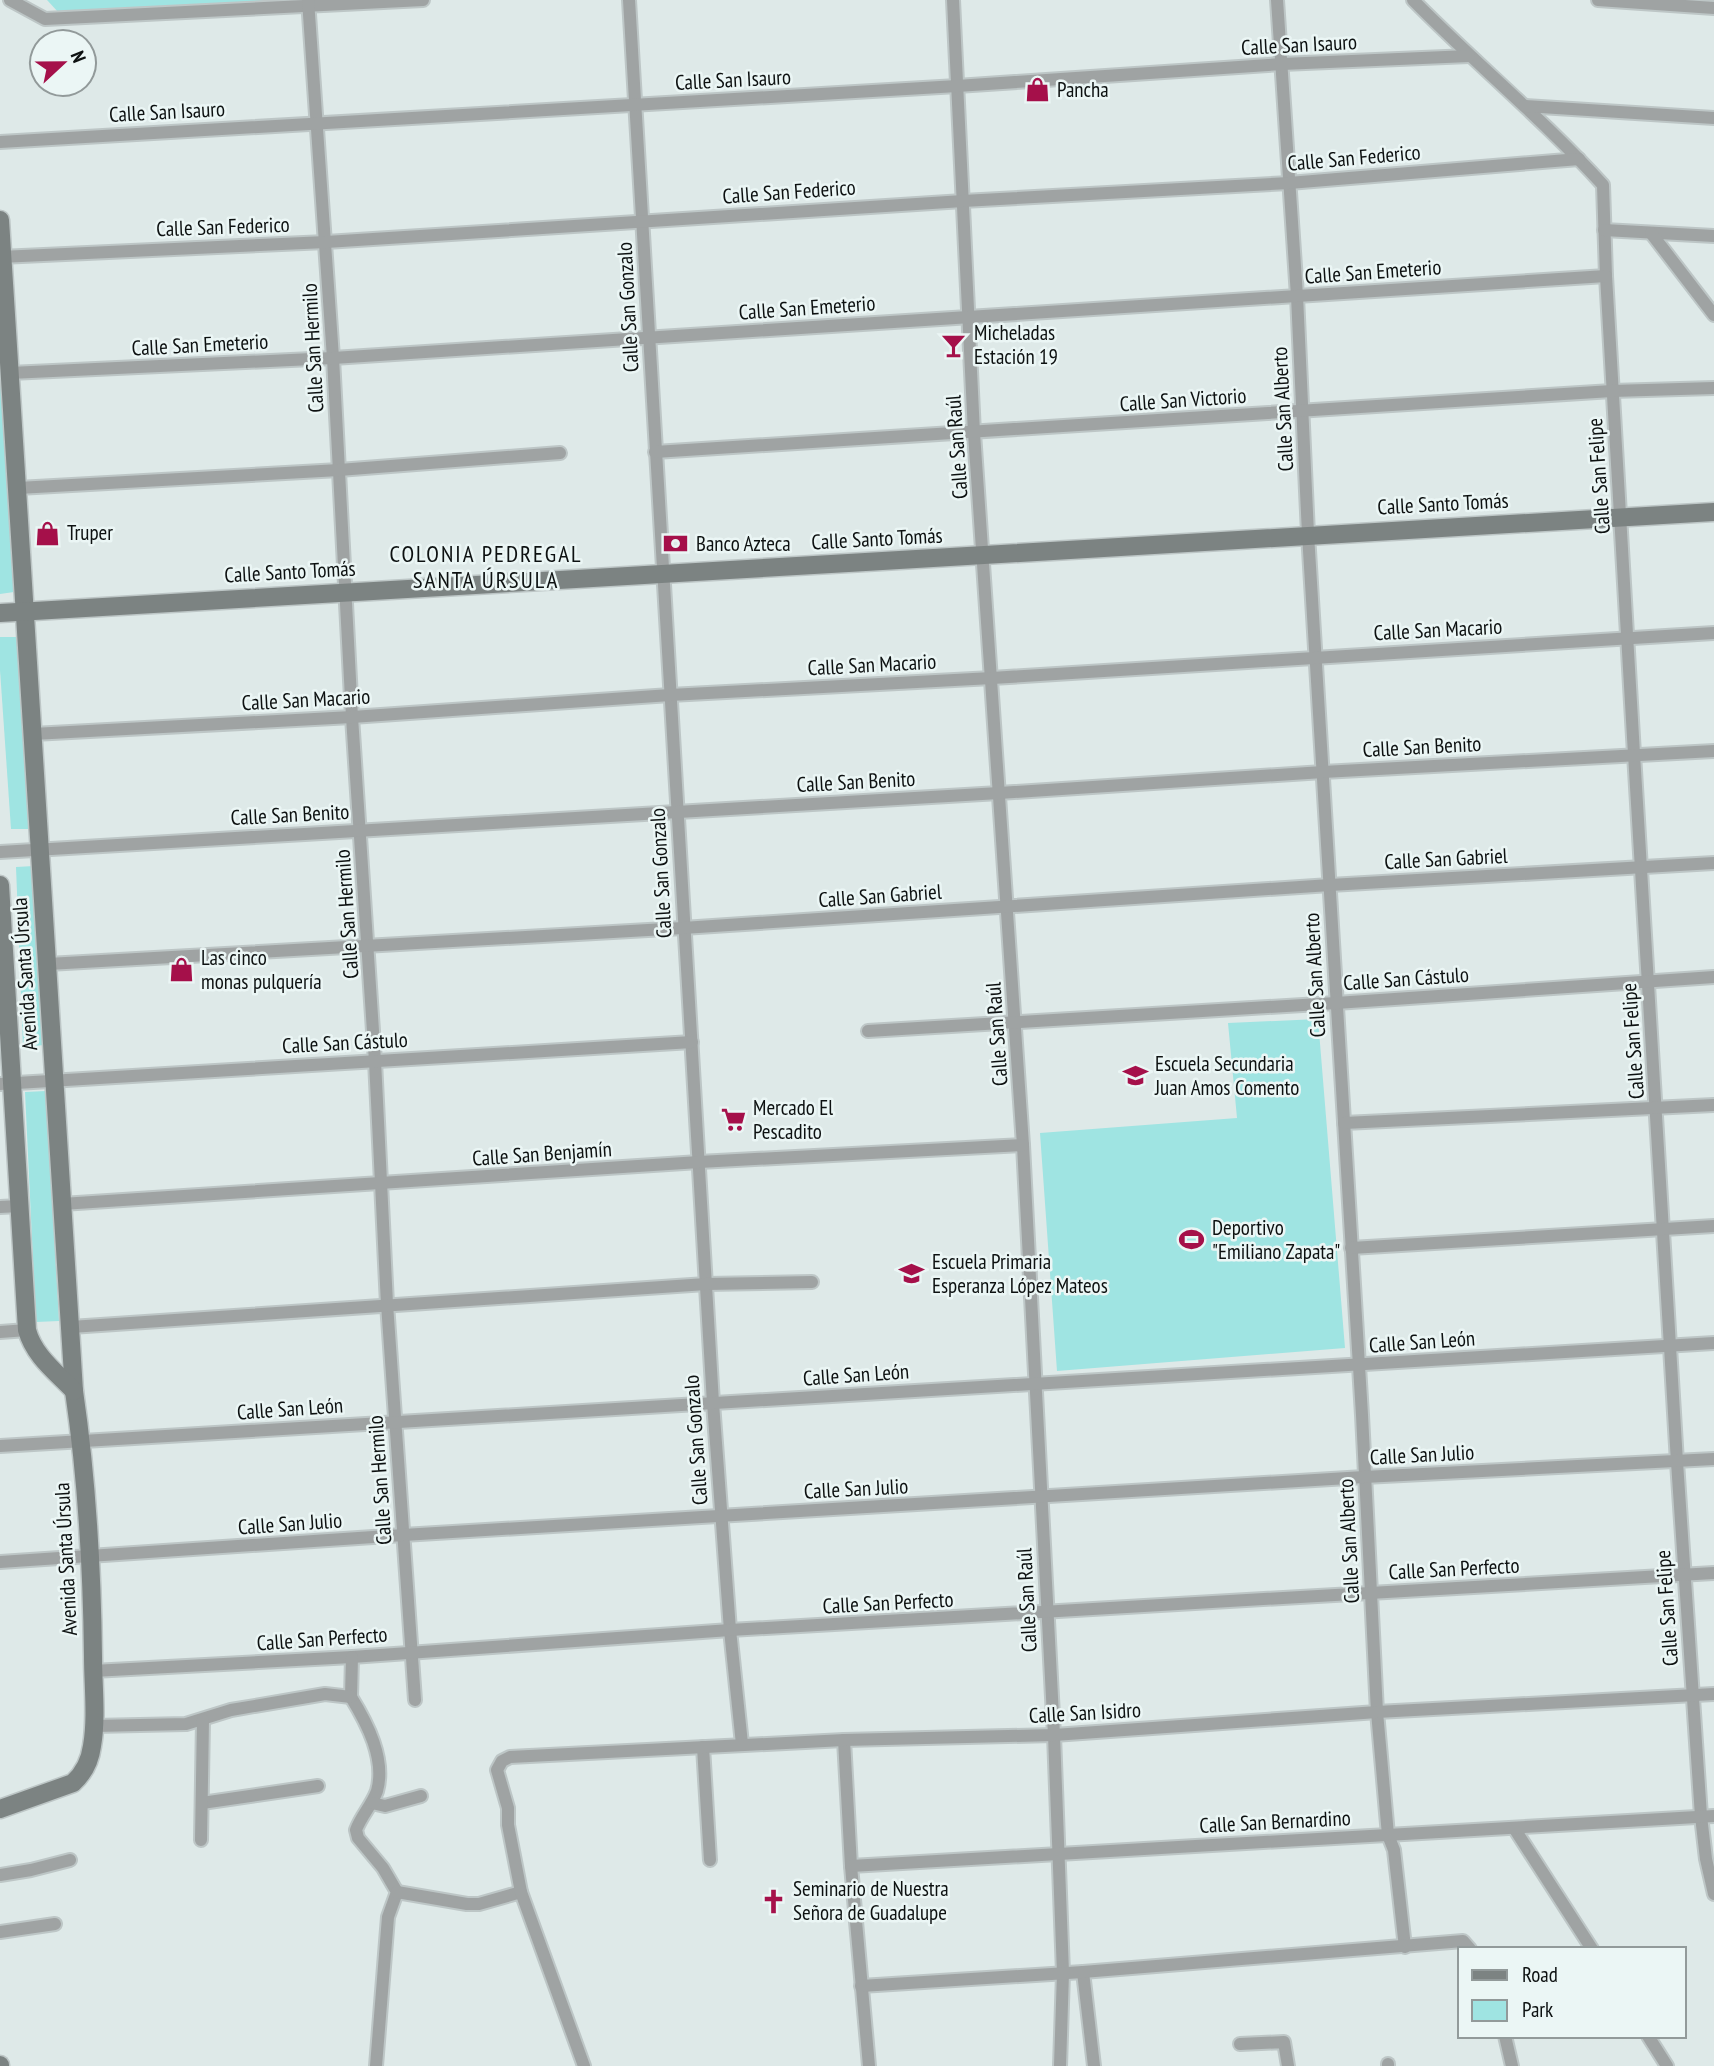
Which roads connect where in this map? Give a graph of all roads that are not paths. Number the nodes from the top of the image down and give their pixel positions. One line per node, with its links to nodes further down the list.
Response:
1 (10, 0): 8 (street)
2 (423, 0): 8 (street)
3 (629, 0): 13 (street, Calle San Gonzalo)
4 (953, 0): 12 (street, Calle San Raúl)
5 (1277, 0): 11 (street, Calle San Alberto)
6 (1413, 0): 10 (street)
7 (1598, 0): 9 (street)
8 (308, 4): 16 (street, Calle San Hermilo)
9 (1714, 8)
10 (1469, 56): 11 (street, Calle San Isauro); 14 (street)
11 (1282, 64): 12 (street, Calle San Isauro); 19 (street, Calle San Alberto)
12 (957, 86): 13 (street, Calle San Isauro); 20 (street, Calle San Raúl)
13 (636, 105): 16 (street, Calle San Isauro); 22 (street, Calle San Gonzalo)
14 (1525, 106): 15 (street); 18 (street)
15 (1714, 118)
16 (318, 123): 17 (street, Calle San Isauro); 26 (street, Calle San Hermilo)
17 (0, 142)
18 (1579, 159): 19 (street, Calle San Federico); 23 (street, Calle San Felipe)
19 (1289, 183): 20 (street, Calle San Federico); 29 (street, Calle San Alberto)
20 (963, 201): 22 (street, Calle San Federico); 31 (street, Calle San Raúl)
21 (0, 220): 27 (street, Avenida Santa Úrsula)
22 (643, 220): 26 (street, Calle San Federico); 32 (street, Calle San Gonzalo)
23 (1604, 230): 24 (street); 28 (street, Calle San Felipe)
24 (1651, 233): 25 (street); 30 (street)
25 (1714, 236)
26 (326, 242): 27 (street, Calle San Federico); 33 (street, Calle San Hermilo)
27 (1, 256): 34 (street, Avenida Santa Úrsula)
28 (1606, 276): 29 (street, Calle San Emeterio); 36 (street, Calle San Felipe)
29 (1297, 296): 31 (street, Calle San Emeterio); 37 (street, Calle San Alberto)
30 (1714, 315)
31 (969, 317): 32 (street, Calle San Emeterio); 38 (street, Calle San Raúl)
32 (649, 338): 33 (street, Calle San Emeterio); 39 (street, Calle San Gonzalo)
33 (333, 358): 34 (street, Calle San Emeterio); 41 (street, Calle San Hermilo)
34 (10, 373): 42 (street, Avenida Santa Úrsula)
35 (1714, 388): 36 (street, Calle San Victorio)
36 (1612, 391): 37 (street, Calle San Victorio); 44 (street, Calle San Felipe)
37 (1302, 412): 38 (street, Calle San Victorio); 45 (street, Calle San Alberto)
38 (974, 433): 39 (street, Calle San Victorio); 46 (street, Calle San Raúl)
39 (655, 452): 47 (street, Calle San Gonzalo)
40 (560, 453): 41 (street)
41 (339, 470): 42 (street); 48 (street, Calle San Hermilo)
42 (18, 488): 49 (street, Avenida Santa Úrsula)
43 (1714, 512): 44 (street, Calle Santo Tomás)
44 (1621, 517): 45 (street, Calle Santo Tomás); 52 (street, Calle San Felipe)
45 (1308, 534): 46 (street, Calle Santo Tomás); 53 (street, Calle San Alberto)
46 (984, 555): 47 (street, Calle Santo Tomás); 54 (street, Calle San Raúl)
47 (664, 574): 48 (street, Calle Santo Tomás); 55 (street, Calle San Gonzalo)
48 (345, 592): 49 (street, Calle Santo Tomás); 56 (street, Calle San Hermilo)
49 (24, 612): 50 (street, Calle Santo Tomás); 57 (street, Avenida Santa Úrsula)
50 (0, 613)
51 (1714, 633): 52 (street, Calle San Macario)
52 (1628, 638): 53 (street, Calle San Macario); 59 (street, Calle San Felipe)
53 (1317, 656): 54 (street, Calle San Macario); 60 (street, Calle San Alberto)
54 (992, 678): 55 (street, Calle San Macario); 61 (street, Calle San Raúl)
55 (670, 695): 56 (street, Calle San Macario); 62 (street, Calle San Gonzalo)
56 (352, 717): 57 (street, Calle San Macario); 63 (street, Calle San Hermilo)
57 (33, 734): 64 (street, Avenida Santa Úrsula)
58 (1714, 751): 59 (street, Calle San Benito)
59 (1634, 754): 60 (street, Calle San Benito); 67 (street, Calle San Felipe)
60 (1323, 772): 61 (street, Calle San Benito); 69 (street, Calle San Alberto)
61 (999, 793): 62 (street, Calle San Benito); 70 (street, Calle San Raúl)
62 (678, 811): 63 (street, Calle San Benito); 71 (street, Calle San Gonzalo)
63 (360, 830): 64 (street, Calle San Benito); 72 (street, Calle San Hermilo)
64 (40, 849): 65 (street, Calle San Benito); 73 (street, Avenida Santa Úrsula)
65 (0, 852)
66 (1714, 863): 67 (street, Calle San Gabriel)
67 (1641, 867): 69 (street, Calle San Gabriel); 76 (street, Calle San Felipe)
68 (0, 885): 74 (street, Avenida Santa Úrsula)
69 (1330, 886): 70 (street, Calle San Gabriel); 77 (street, Calle San Alberto)
70 (1007, 907): 71 (street, Calle San Gabriel); 78 (street, Calle San Raúl)
71 (683, 928): 72 (street, Calle San Gabriel); 80 (street, Calle San Gonzalo)
72 (368, 946): 73 (street, Calle San Gabriel); 81 (street, Calle San Hermilo)
73 (48, 964): 82 (street, Avenida Santa Úrsula)
74 (2, 969): 83 (street, Avenida Santa Úrsula)
75 (1714, 977): 76 (street, Calle San Cástulo)
76 (1649, 981): 77 (street, Calle San Cástulo); 85 (street, Calle San Felipe)
77 (1336, 1003): 78 (street, Calle San Cástulo); 86 (street, Calle San Alberto)
78 (1016, 1023): 79 (street, Calle San Cástulo); 87 (street, Calle San Raúl)
79 (868, 1031)
80 (692, 1042): 81 (street, Calle San Cástulo); 88 (street, Calle San Gonzalo)
81 (375, 1061): 82 (street, Calle San Cástulo); 89 (street, Calle San Hermilo)
82 (54, 1081): 83 (street, Calle San Cástulo); 90 (street, Avenida Santa Úrsula)
83 (6, 1083): 91 (street, Avenida Santa Úrsula)
84 (1714, 1105): 85 (street)
85 (1657, 1108): 86 (street); 94 (street, Calle San Felipe)
86 (1344, 1123): 95 (street, Calle San Alberto)
87 (1023, 1145): 88 (street, Calle San Benjamín); 105 (street, Calle San Raúl)
88 (699, 1162): 89 (street, Calle San Benjamín); 97 (street, Calle San Gonzalo)
89 (382, 1184): 90 (street, Calle San Benjamín); 98 (street, Calle San Hermilo)
90 (62, 1204): 99 (street, Avenida Santa Úrsula)
91 (19, 1206): 92 (street); 100 (street, Avenida Santa Úrsula)
92 (0, 1207)
93 (1714, 1226): 94 (street)
94 (1664, 1229): 95 (street); 103 (street, Calle San Felipe)
95 (1351, 1248): 104 (street, Calle San Alberto)
96 (812, 1282): 97 (street)
97 (706, 1284): 98 (street); 107 (street, Calle San Gonzalo)
98 (387, 1304): 99 (street); 108 (street, Calle San Hermilo)
99 (71, 1327): 106 (street, Avenida Santa Úrsula)
100 (27, 1331): 101 (street); 106 (street, Avenida Santa Úrsula)
101 (0, 1332)
102 (1714, 1343): 103 (street, Calle San León)
103 (1670, 1346): 104 (street, Calle San León); 112 (street, Calle San Felipe)
104 (1358, 1365): 105 (street, Calle San León); 113 (street, Calle San Alberto)
105 (1036, 1383): 107 (street, Calle San León); 114 (street, Calle San Raúl)
106 (74, 1391): 109 (street, Avenida Santa Úrsula)
107 (713, 1403): 108 (street, Calle San León); 115 (street, Calle San Gonzalo)
108 (395, 1421): 109 (street, Calle San León); 116 (street, Calle San Hermilo)
109 (82, 1441): 110 (street, Calle San León); 117 (street, Avenida Santa Úrsula)
110 (0, 1446)
111 (1714, 1459): 112 (street, Calle San Julio)
112 (1677, 1462): 113 (street, Calle San Julio); 120 (street, Calle San Felipe)
113 (1364, 1477): 114 (street, Calle San Julio); 121 (street, Calle San Alberto)
114 (1042, 1497): 115 (street, Calle San Julio); 122 (street, Calle San Raúl)
115 (721, 1516): 116 (street, Calle San Julio); 123 (street, Calle San Gonzalo)
116 (403, 1535): 117 (street, Calle San Julio); 124 (street, Calle San Hermilo)
117 (91, 1557): 118 (street, Calle San Julio); 126 (street, Avenida Santa Úrsula)
118 (0, 1562)
119 (1714, 1573): 120 (street, Calle San Perfecto)
120 (1685, 1575): 121 (street, Calle San Perfecto); 128 (street, Calle San Felipe)
121 (1372, 1593): 122 (street, Calle San Perfecto); 131 (street, Calle San Alberto)
122 (1046, 1613): 123 (street, Calle San Perfecto); 134 (street, Calle San Raúl)
123 (730, 1630): 124 (street, Calle San Perfecto); 136 (street, Calle San Gonzalo)
124 (411, 1652): 125 (street, Calle San Perfecto); 130 (street, Calle San Hermilo)
125 (352, 1657): 126 (street, Calle San Perfecto); 129 (street)
126 (93, 1671): 133 (street, Avenida Santa Úrsula)
127 (1714, 1694): 128 (street, Calle San Isidro)
128 (1693, 1695): 131 (street, Calle San Isidro); 143 (street, Calle San Felipe)
129 (351, 1697): 132 (street); 141 (street)
130 (415, 1700)
131 (1377, 1712): 134 (street, Calle San Isidro); 145 (street, Calle San Alberto)
132 (203, 1720): 133 (street); 140 (street)
133 (94, 1726): 142 (street, Avenida Santa Úrsula)
134 (1054, 1735): 135 (street, Calle San Isidro); 147 (street, Calle San Raúl)
135 (844, 1740): 136 (street, Calle San Isidro); 150 (street)
136 (742, 1744): 137 (street, Calle San Isidro)
137 (703, 1747): 149 (street); 153 (street, Calle San Isidro)
138 (318, 1786): 140 (street)
139 (421, 1796): 141 (street)
140 (202, 1803): 146 (street)
141 (372, 1803): 152 (street)
142 (0, 1809)
143 (1707, 1816): 144 (street, Calle San Bernardino); 154 (street, Calle San Felipe)
144 (1514, 1828): 145 (street, Calle San Bernardino); 159 (street)
145 (1388, 1835): 147 (street, Calle San Bernardino); 157 (street, Calle San Alberto)
146 (201, 1840)
147 (1059, 1854): 150 (street, Calle San Bernardino); 161 (street, Calle San Raúl)
148 (70, 1860): 151 (street)
149 (710, 1860)
150 (851, 1866): 162 (street)
151 (0, 1875)
152 (397, 1892): 153 (street); 166 (street)
153 (521, 1892): 167 (street)
154 (1714, 1894)
155 (55, 1924): 156 (street)
156 (0, 1932)
157 (1405, 1947): 158 (street); 160 (street)
158 (1468, 1947)
159 (1591, 1947)
160 (1083, 1972): 161 (street); 170 (street)
161 (1063, 1973): 162 (street); 169 (street, Calle San Raúl)
162 (861, 1986): 168 (street)
163 (1505, 2038): 172 (street)
164 (1649, 2038): 173 (street)
165 (1240, 2044): 171 (street)
166 (376, 2066)
167 (584, 2066)
168 (869, 2066)
169 (1060, 2066)
170 (1094, 2066)
171 (1288, 2066)
172 (1512, 2066)
173 (1667, 2066)

